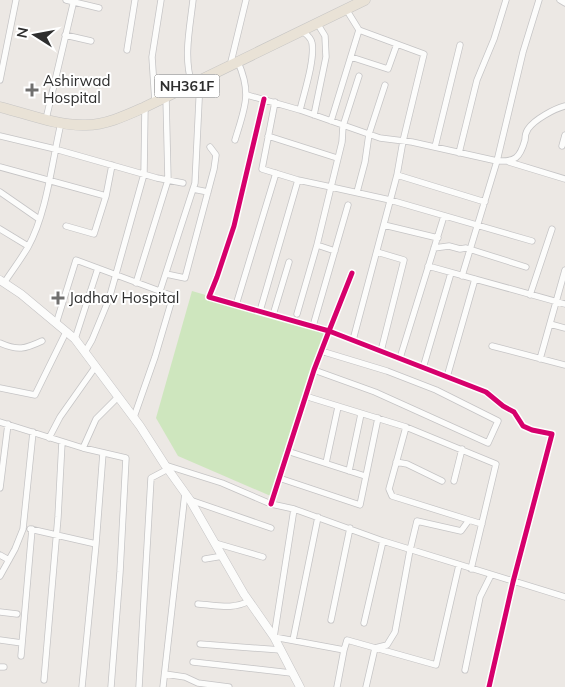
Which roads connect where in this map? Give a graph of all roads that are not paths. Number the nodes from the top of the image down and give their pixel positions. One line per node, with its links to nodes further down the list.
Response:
1 (16, 0): 26 (street)
2 (66, 0): 10 (street)
3 (134, 0): 22 (street)
4 (161, 0): 32 (street)
5 (191, 0): 27 (street)
6 (246, 0): 24 (street)
7 (506, 0): 53 (street)
8 (539, 0): 55 (street)
9 (560, 0): 12 (street)
10 (74, 1): 14 (street); 18 (street)
11 (362, 2): 13 (highway, NH361F)
12 (565, 3)
13 (347, 5): 15 (highway, NH361F); 17 (street)
14 (98, 8)
15 (317, 23): 16 (highway, NH361F); 38 (street)
16 (302, 30): 24 (highway, NH361F); 37 (street)
17 (359, 30): 20 (street); 23 (street)
18 (65, 35): 19 (street); 39 (street)
19 (91, 41)
20 (397, 44): 23 (street); 48 (street)
21 (460, 45): 51 (street)
22 (127, 50)
23 (351, 57): 40 (street)
24 (234, 64): 27 (highway, NH361F); 29 (street)
25 (359, 76): 42 (street)
26 (0, 80)
27 (196, 82): 30 (highway, NH361F); 68 (street)
28 (385, 85): 43 (street)
29 (247, 95): 31 (street); 47 (street)
30 (166, 96): 32 (highway, NH361F); 64 (street)
31 (264, 99): 33 (street); 108 (street)
32 (155, 102): 36 (highway, NH361F)
33 (276, 102): 37 (street); 46 (street)
34 (565, 106): 56 (street)
35 (0, 107): 39 (highway, NH361F)
36 (145, 107): 41 (highway, NH361F); 60 (street)
37 (300, 110): 38 (street)
38 (314, 115): 40 (street)
39 (46, 119): 41 (highway, NH361F)
40 (331, 121): 42 (street)
41 (61, 123): 52 (street)
42 (343, 126): 43 (street); 54 (street)
43 (369, 134): 48 (street); 71 (street)
44 (565, 135): 49 (street)
45 (0, 136): 52 (street)
46 (268, 136): 54 (street); 59 (street)
47 (236, 140)
48 (403, 141): 51 (street); 61 (street)
49 (562, 146)
50 (210, 147): 70 (street)
51 (435, 147): 53 (street)
52 (55, 149): 57 (street); 63 (street)
53 (459, 153): 55 (street)
54 (337, 158): 67 (street)
55 (497, 161): 56 (street); 74 (street)
56 (509, 162): 62 (street)
57 (112, 165): 60 (street); 72 (street)
58 (0, 167): 63 (street)
59 (276, 173): 65 (street); 108 (street)
60 (144, 174): 64 (street); 98 (street)
61 (397, 175): 73 (street); 74 (street)
62 (565, 179)
63 (50, 180): 72 (street); 77 (street)
64 (168, 180): 66 (street); 103 (street)
65 (298, 180): 67 (street); 109 (street)
66 (183, 183)
67 (331, 187): 71 (street); 85 (street)
68 (193, 189): 70 (street); 97 (street)
69 (0, 192): 77 (street)
70 (208, 192): 97 (street)
71 (357, 192): 73 (street)
72 (106, 196): 80 (street)
73 (390, 200): 76 (street); 78 (street)
74 (485, 202): 79 (street)
75 (348, 204): 89 (street)
76 (444, 216): 79 (street); 83 (street)
77 (39, 219): 86 (street)
78 (384, 225): 83 (street); 90 (street)
79 (478, 225): 84 (street); 88 (street)
80 (66, 226)
81 (0, 229): 86 (street)
82 (552, 229): 105 (street)
83 (438, 238): 87 (street)
84 (532, 241)
85 (317, 245): 89 (street); 110 (street)
86 (28, 246): 102 (street)
87 (434, 248): 88 (street); 92 (street)
88 (470, 249): 93 (street); 100 (street)
89 (334, 251): 114 (street)
90 (377, 252): 119 (street); 124 (street)
91 (289, 262): 111 (street)
92 (428, 266): 96 (street); 126 (street)
93 (526, 267)
94 (98, 268): 98 (street); 112 (street); 118 (street)
95 (352, 272): 116 (street)
96 (451, 273): 100 (street); 130 (street)
97 (166, 274): 104 (street)
98 (116, 275): 103 (street); 125 (street)
99 (564, 275): 106 (street)
100 (462, 276): 101 (street)
101 (475, 279): 105 (street); 132 (street)
102 (2, 281): 112 (street)
103 (136, 282): 104 (street)
104 (160, 292): 138 (street)
105 (530, 295): 106 (street)
106 (556, 302): 107 (street); 113 (street)
107 (565, 304)
108 (236, 305): 109 (street)
109 (260, 311): 111 (street)
110 (297, 314)
111 (272, 315): 114 (street)
112 (56, 324): 117 (street)
113 (550, 324): 115 (street); 127 (street)
114 (313, 326): 116 (street)
115 (565, 328)
116 (329, 331): 119 (street); 123 (street)
117 (66, 332): 118 (street); 133 (street)
118 (74, 340): 125 (street)
119 (353, 340): 124 (street)
120 (42, 341): 121 (street)
121 (0, 343)
122 (492, 346): 127 (street)
123 (321, 351): 131 (street); 131 (street)
124 (381, 351): 126 (street)
125 (85, 352): 129 (street)
126 (400, 358): 130 (street)
127 (540, 359): 128 (street)
128 (565, 365)
129 (96, 366): 134 (street); 144 (street)
130 (423, 368): 132 (street)
131 (314, 370): 135 (street)
132 (447, 377): 184 (street)
133 (0, 388)
134 (118, 396): 138 (street); 146 (street)
135 (305, 396): 136 (street); 148 (street)
136 (338, 407): 137 (street); 151 (street)
137 (361, 414): 139 (street); 153 (street)
138 (134, 418): 152 (street)
139 (378, 418): 142 (street); 154 (street)
140 (0, 422): 141 (street)
141 (8, 424): 143 (street); 158 (street)
142 (406, 427): 147 (street); 150 (street)
143 (33, 432): 144 (street); 168 (street)
144 (49, 438): 145 (street)
145 (62, 442): 146 (street); 170 (street)
146 (83, 448): 149 (street)
147 (462, 450): 156 (street); 165 (street)
148 (287, 451): 151 (street); 155 (street)
149 (103, 453): 173 (street); 207 (street)
150 (396, 462): 157 (street); 164 (street)
151 (326, 463): 153 (street)
152 (166, 467): 159 (street); 161 (street); 208 (street)
153 (349, 471): 154 (street)
154 (365, 476): 155 (street)
155 (279, 478): 161 (street)
156 (454, 481)
157 (442, 482)
158 (0, 488)
159 (185, 493): 160 (street); 204 (street)
160 (190, 500): 166 (street); 172 (street)
161 (271, 504): 162 (street)
162 (294, 509): 163 (street); 192 (street)
163 (318, 517): 167 (street); 194 (street)
164 (469, 520): 165 (street); 174 (street)
165 (482, 524): 181 (street)
166 (270, 528)
167 (350, 528): 171 (street); 190 (street)
168 (23, 529): 169 (street); 179 (street)
169 (32, 529): 170 (street); 195 (street)
170 (56, 535): 173 (street); 205 (street)
171 (383, 541): 174 (street); 191 (street)
172 (216, 543): 176 (street); 177 (street)
173 (96, 544): 206 (street)
174 (410, 550): 180 (street); 197 (street)
175 (0, 555): 179 (street)
176 (222, 556): 178 (street); 186 (street)
177 (263, 557)
178 (205, 559)
179 (9, 560): 183 (street)
180 (459, 565): 181 (street); 197 (street)
181 (471, 569): 182 (street)
182 (491, 575): 184 (street); 202 (street)
183 (0, 576)
184 (513, 582): 185 (street); 214 (street)
185 (565, 597)
186 (249, 601): 187 (street); 192 (street)
187 (198, 604)
188 (0, 612): 189 (street)
189 (17, 614)
190 (331, 620)
191 (364, 623)
192 (274, 637): 194 (street); 198 (street)
193 (0, 640): 195 (street)
194 (293, 640): 199 (street)
195 (22, 643): 200 (street)
196 (200, 644): 198 (street)
197 (375, 648): 199 (street); 213 (street)
198 (281, 650): 203 (street)
199 (344, 650): 212 (street)
200 (21, 656)
201 (193, 662): 203 (street)
202 (465, 670)
203 (291, 672): 211 (street)
204 (165, 674): 209 (street); 210 (street)
205 (44, 680)
206 (82, 687)
207 (111, 687)
208 (138, 687)
209 (163, 687)
210 (229, 687)
211 (300, 687)
212 (337, 687)
213 (366, 687)
214 (489, 687)

